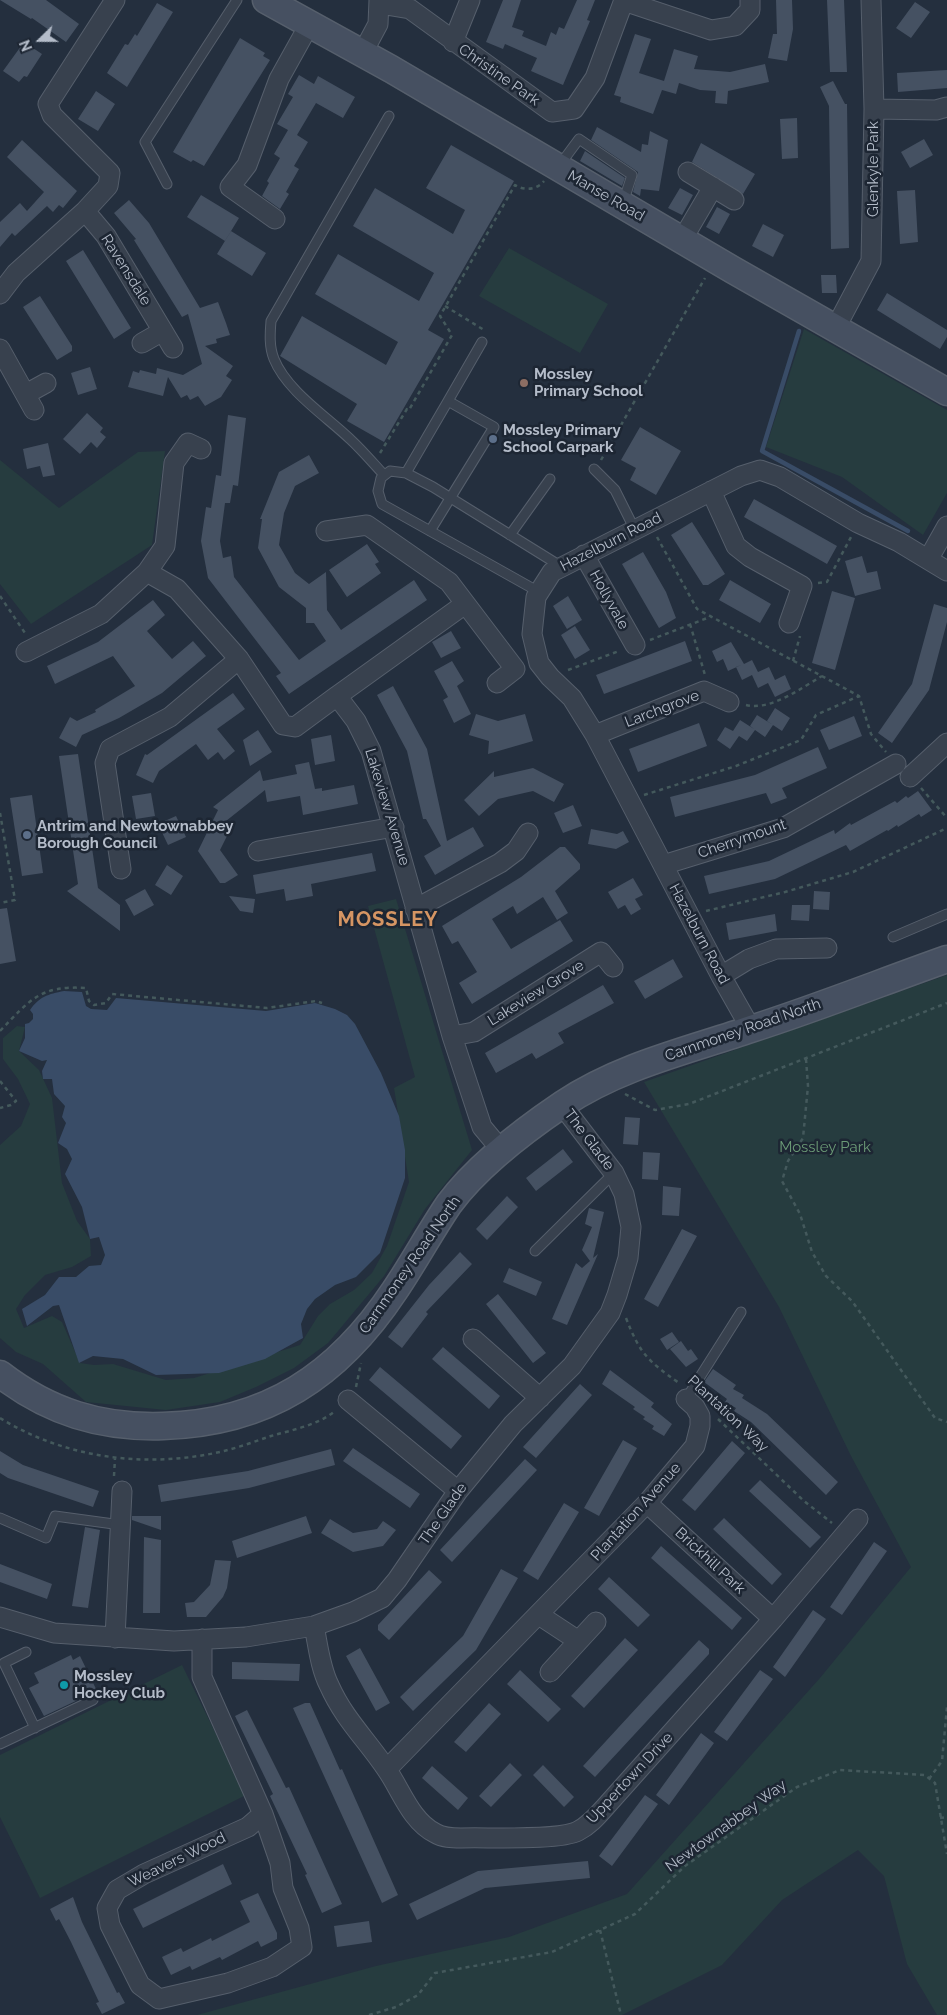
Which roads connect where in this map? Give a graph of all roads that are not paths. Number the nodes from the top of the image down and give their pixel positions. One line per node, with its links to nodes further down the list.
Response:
1 (237, 0): 17 (lane)
2 (266, 0): 9 (street, Manse Road)
3 (470, 0): 10 (street)
4 (624, 0): 5 (street); 10 (street, Christine Park)
5 (750, 0)
6 (871, 0): 13 (street, Glenkyle Park)
7 (380, 2): 10 (street, Christine Park); 11 (street)
8 (107, 3): 21 (street)
9 (309, 25): 11 (street, Manse Road); 22 (street)
10 (453, 42)
11 (362, 54): 15 (street, Manse Road)
12 (947, 107): 13 (street)
13 (874, 109): 25 (street, Glenkyle Park)
14 (389, 116): 37 (lane)
15 (558, 168): 20 (street, Manse Road); 20 (lane)
16 (688, 172): 18 (street)
17 (167, 184)
18 (713, 187): 19 (street); 23 (street)
19 (734, 200)
20 (622, 205): 23 (street, Manse Road)
21 (85, 211): 24 (street); 26 (street, Ravensdale)
22 (275, 219)
23 (682, 240): 25 (street, Manse Road)
24 (0, 294)
25 (836, 329): 32 (street, Manse Road)
26 (163, 331): 28 (street); 29 (street, Ravensdale)
27 (482, 342): 33 (lane)
28 (142, 343)
29 (173, 348)
30 (0, 349): 31 (street)
31 (46, 382)
32 (947, 392)
33 (448, 401): 36 (lane); 40 (lane)
34 (201, 449): 50 (street)
35 (594, 469): 41 (lane)
36 (406, 473): 37 (lane); 40 (lane)
37 (384, 475): 44 (lane)
38 (550, 479): 45 (lane)
39 (711, 491): 41 (street, Hazelburn Road); 47 (street, Hazelburn Road); 53 (street)
40 (451, 498): 44 (lane); 45 (lane)
41 (642, 526): 46 (street, Hazelburn Road)
42 (947, 526): 47 (street)
43 (326, 530): 52 (street)
44 (430, 531): 51 (lane)
45 (510, 535): 48 (lane)
46 (584, 555): 48 (street, Hazelburn Road); 54 (street, Hollyvale)
47 (929, 558): 49 (street, Hazelburn Road)
48 (562, 567): 51 (street, Hazelburn Road)
49 (947, 571)
50 (147, 572): 55 (street); 56 (street)
51 (539, 592): 60 (street, Hazelburn Road)
52 (465, 604): 57 (street); 58 (street)
53 (789, 624)
54 (635, 645)
55 (30, 649)
56 (240, 658): 58 (street); 68 (street)
57 (496, 683)
58 (337, 696): 64 (street, Lakeview Avenue)
59 (729, 702): 60 (street, Larchgrove)
60 (595, 735): 67 (street, Hazelburn Road)
61 (947, 743): 63 (street)
62 (896, 764): 67 (street, Cherrymount)
63 (910, 778)
64 (394, 827): 66 (street); 69 (street, Lakeview Avenue)
65 (528, 833): 69 (street)
66 (258, 851)
67 (663, 865): 75 (street, Hazelburn Road)
68 (121, 869)
69 (415, 908): 77 (street, Lakeview Avenue)
70 (947, 914): 71 (lane)
71 (893, 937)
72 (827, 948): 75 (street)
73 (947, 959): 76 (street, Carnmoney Road North)
74 (613, 967): 77 (street, Lakeview Grove)
75 (721, 976): 76 (street, Hazelburn Road)
76 (751, 1029): 78 (street, Carnmoney Road North)
77 (452, 1036): 79 (street, Lakeview Avenue)
78 (562, 1105): 79 (street, Carnmoney Road North); 80 (street, The Glade)
79 (502, 1151): 84 (street, Carnmoney Road North)
80 (614, 1173): 81 (lane); 86 (street, The Glade)
81 (535, 1251)
82 (742, 1312): 85 (lane)
83 (473, 1339): 86 (street)
84 (0, 1374)
85 (688, 1396): 90 (street, Plantation Avenue)
86 (540, 1398): 89 (street, The Glade)
87 (348, 1400): 89 (street)
88 (122, 1491): 93 (street)
89 (458, 1491): 98 (street, The Glade)
90 (647, 1503): 94 (street, Plantation Avenue); 96 (street, Brickhill Park)
91 (0, 1518): 93 (lane)
92 (858, 1519): 96 (street, Uppertown Drive)
93 (121, 1525): 99 (street)
94 (539, 1615): 101 (street); 107 (street, Plantation Avenue)
95 (0, 1617): 99 (street, The Glade)
96 (773, 1619): 107 (street, Uppertown Drive)
97 (596, 1622): 101 (street)
98 (314, 1626): 100 (street, The Glade); 107 (street, Uppertown Drive)
99 (115, 1638): 100 (street, The Glade)
100 (202, 1639): 108 (street, Weavers Wood)
101 (577, 1640): 103 (street)
102 (26, 1652): 105 (lane)
103 (550, 1672)
104 (93, 1700): 105 (lane)
105 (35, 1728): 106 (lane)
106 (0, 1744)
107 (387, 1769)
108 (263, 1814): 108 (street, Weavers Wood)

